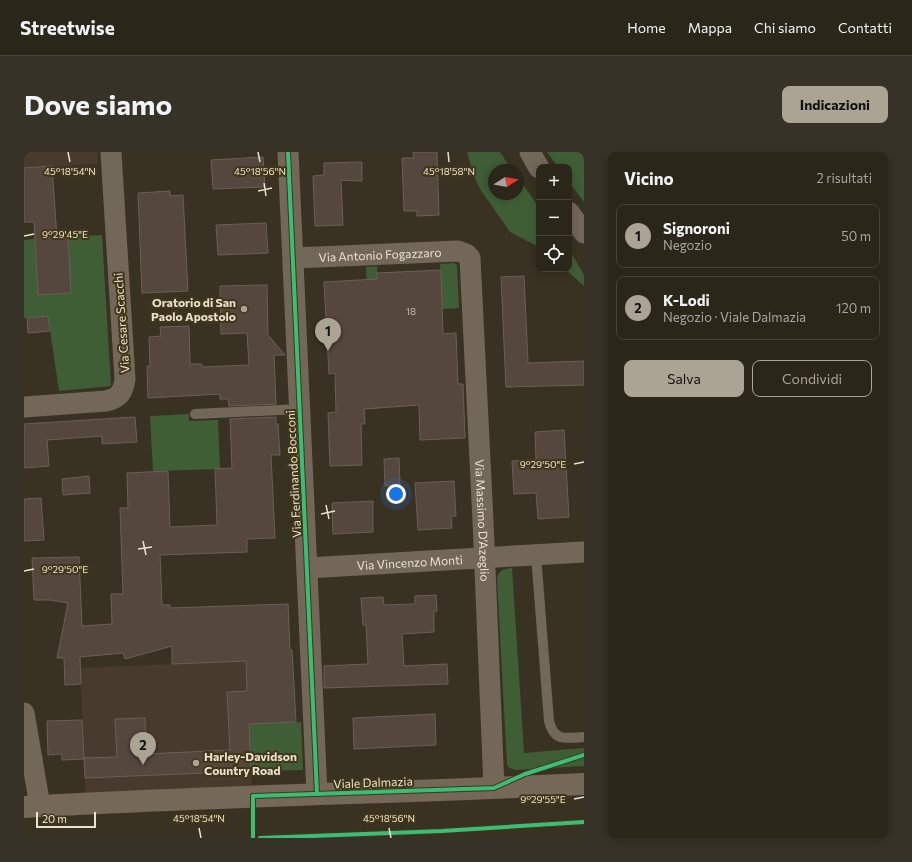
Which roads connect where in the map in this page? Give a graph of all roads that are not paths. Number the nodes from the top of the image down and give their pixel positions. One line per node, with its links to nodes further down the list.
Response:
1 (111, 152): 9 (street, Via Cesare Scacchi)
2 (288, 152): 8 (street, Via Ferdinando Bocconi)
3 (530, 152): 4 (street)
4 (537, 164)
5 (572, 216): 6 (street)
6 (584, 232)
7 (466, 254): 8 (street, Via Antonio Fogazzaro); 14 (street, Via Massimo D’Azeglio)
8 (294, 258): 10 (street, Via Ferdinando Bocconi)
9 (24, 407)
10 (300, 409): 11 (lane); 15 (street, Via Ferdinando Bocconi)
11 (195, 414)
12 (584, 552): 13 (street, Via Vincenzo Monti)
13 (536, 554): 14 (street, Via Vincenzo Monti); 17 (lane)
14 (485, 557): 15 (street, Via Vincenzo Monti); 19 (street, Via Massimo D’Azeglio)
15 (307, 568): 20 (street, Via Ferdinando Bocconi)
16 (24, 713): 21 (street)
17 (584, 737)
18 (584, 784): 19 (street, Viale Dalmazia)
19 (494, 788): 20 (street, Viale Dalmazia)
20 (317, 794): 21 (street, Viale Dalmazia)
21 (32, 807)

